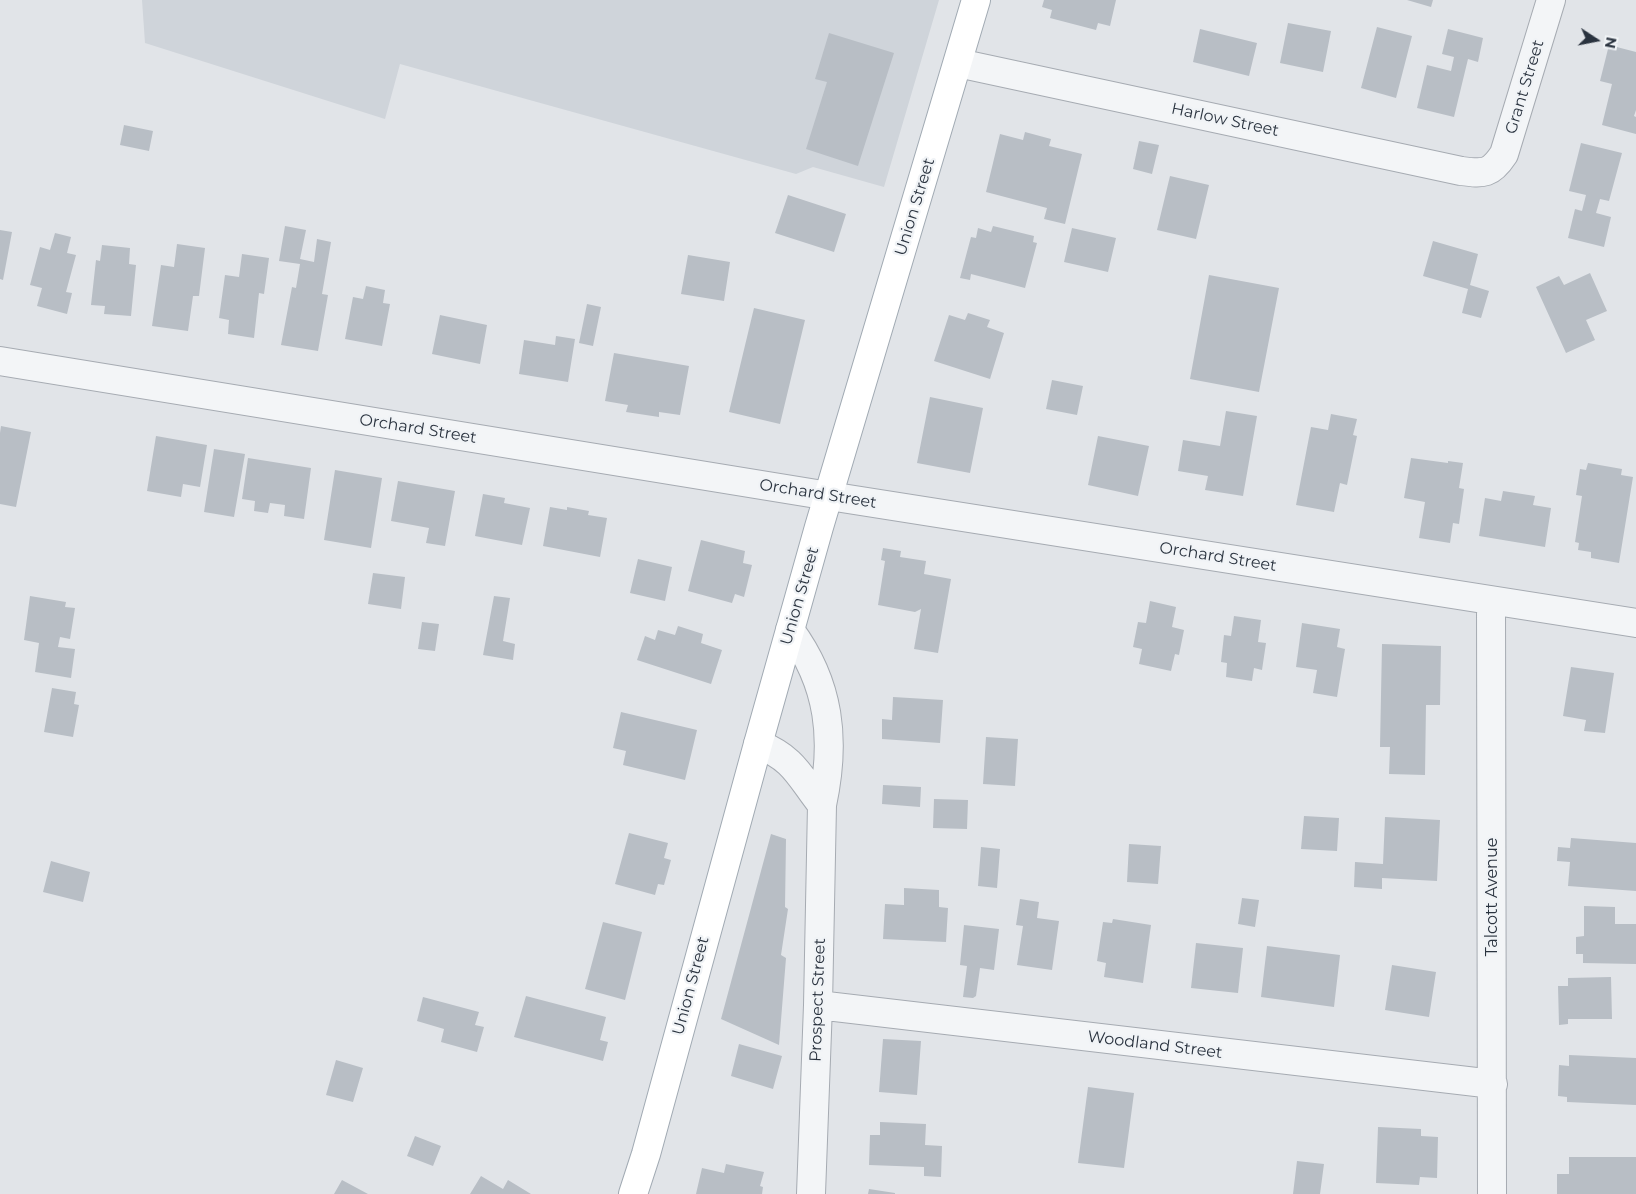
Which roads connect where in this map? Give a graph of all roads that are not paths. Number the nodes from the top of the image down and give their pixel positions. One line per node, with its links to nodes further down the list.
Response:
1 (976, 0): 3 (main road, Union Street)
2 (1552, 0): 4 (street, Grant Street)
3 (958, 63): 4 (street, Harlow Street); 6 (main road, Union Street)
4 (1492, 170)
5 (0, 361): 6 (street, Orchard Street)
6 (828, 496): 7 (street, Orchard Street); 9 (main road, Union Street)
7 (1491, 600): 8 (street, Orchard Street); 13 (street, Talcott Avenue)
8 (1636, 623)
9 (790, 630): 10 (main road, Union Street); 11 (street, Prospect Street)
10 (758, 744): 11 (street); 14 (main road, Union Street)
11 (822, 805): 12 (street, Prospect Street)
12 (818, 1005): 13 (street, Woodland Street); 15 (street, Prospect Street)
13 (1493, 1084): 16 (street, Talcott Avenue)
14 (633, 1194)
15 (811, 1194)
16 (1492, 1194)

